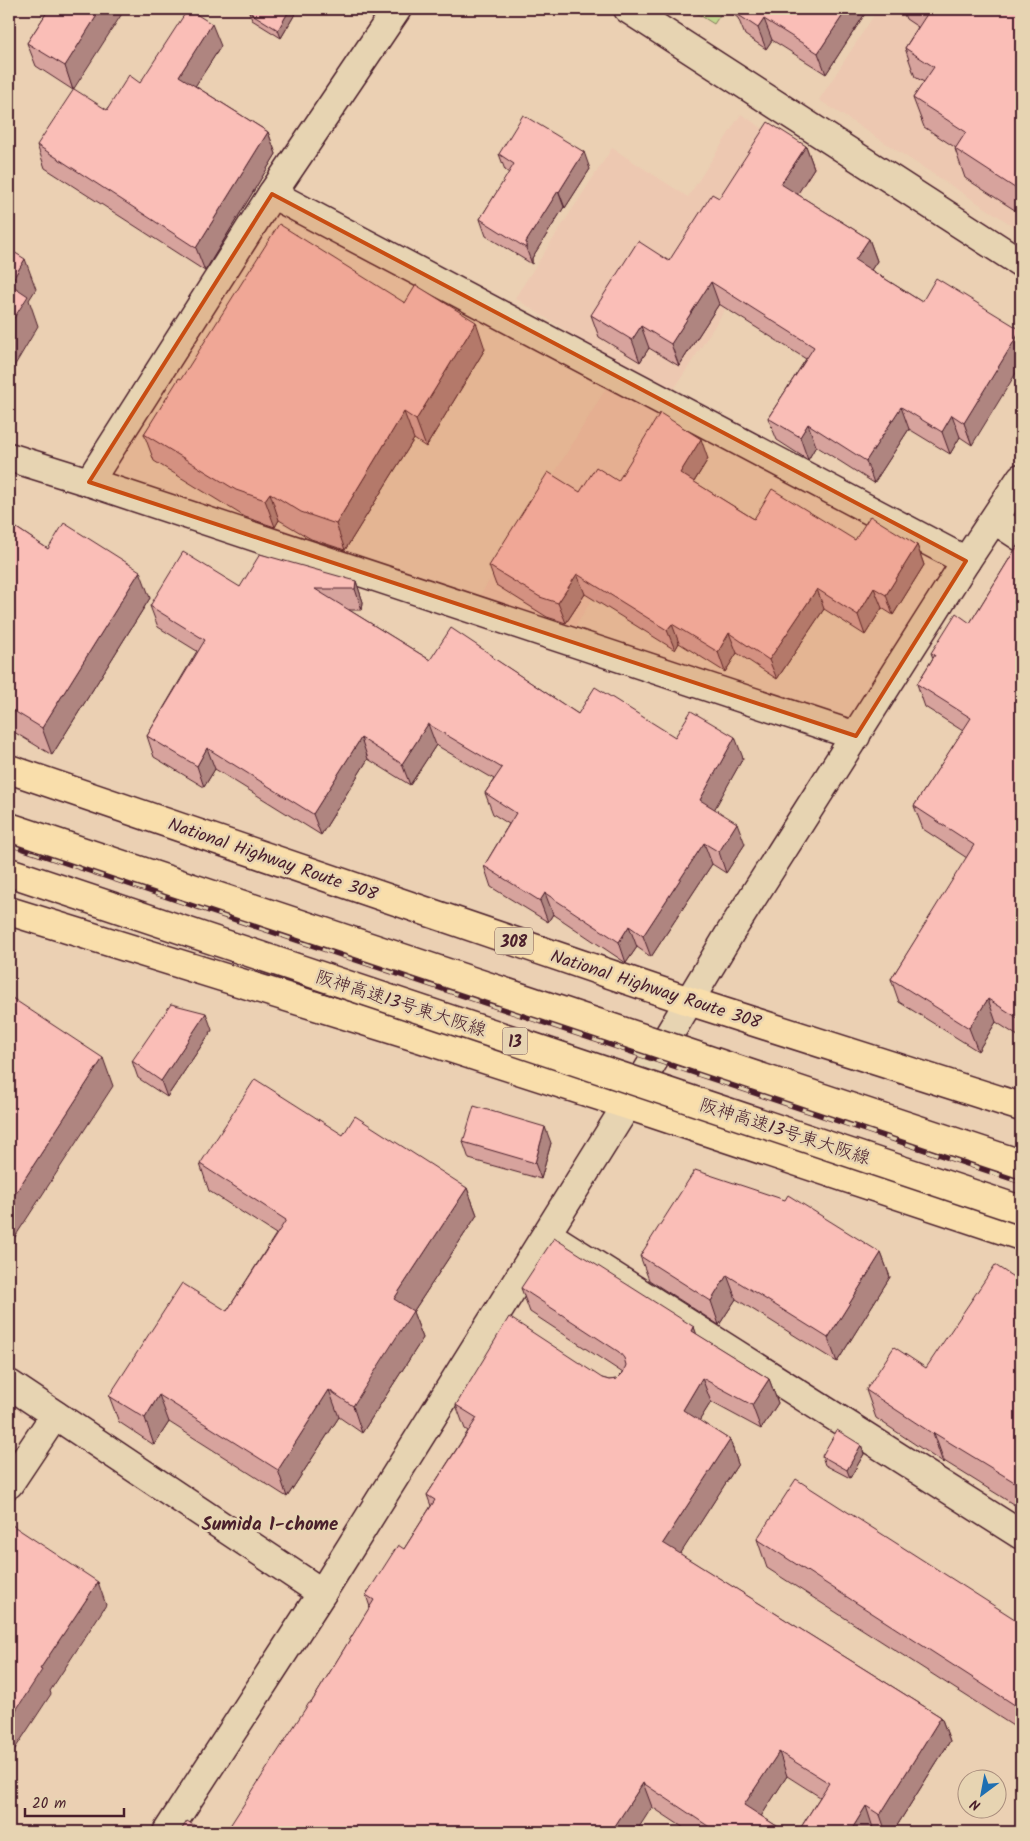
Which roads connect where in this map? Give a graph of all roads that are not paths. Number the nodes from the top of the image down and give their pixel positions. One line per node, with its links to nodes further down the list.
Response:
1 (397, 9): 3 (street)
2 (628, 9): 4 (street)
3 (272, 194): 7 (street); 10 (street)
4 (1021, 263)
5 (9, 457): 7 (street)
6 (1021, 478): 8 (street)
7 (89, 482): 11 (street)
8 (995, 520): 9 (street); 10 (street)
9 (1021, 537)
10 (966, 560): 11 (street)
11 (856, 736): 16 (street)
12 (9, 769): 16 (highway, National Highway Route 308 / 308)
13 (9, 827): 19 (highway, bridge)
14 (9, 872): 20 (highway, 阪神高速13号東大阪線 / 13, bridge)
15 (9, 911): 17 (highway)
16 (689, 1001): 17 (street); 18 (highway, National Highway Route 308 / 308)
17 (626, 1105): 21 (street); 22 (highway)
18 (1021, 1107)
19 (1021, 1164)
20 (1021, 1210)
21 (547, 1234): 23 (street); 28 (street)
22 (1021, 1236)
23 (499, 1310): 24 (street); 29 (street)
24 (523, 1326)
25 (9, 1384): 26 (street)
26 (55, 1415): 27 (street); 29 (street)
27 (9, 1484)
28 (1021, 1535)
29 (322, 1593): 30 (street)
30 (167, 1832)

